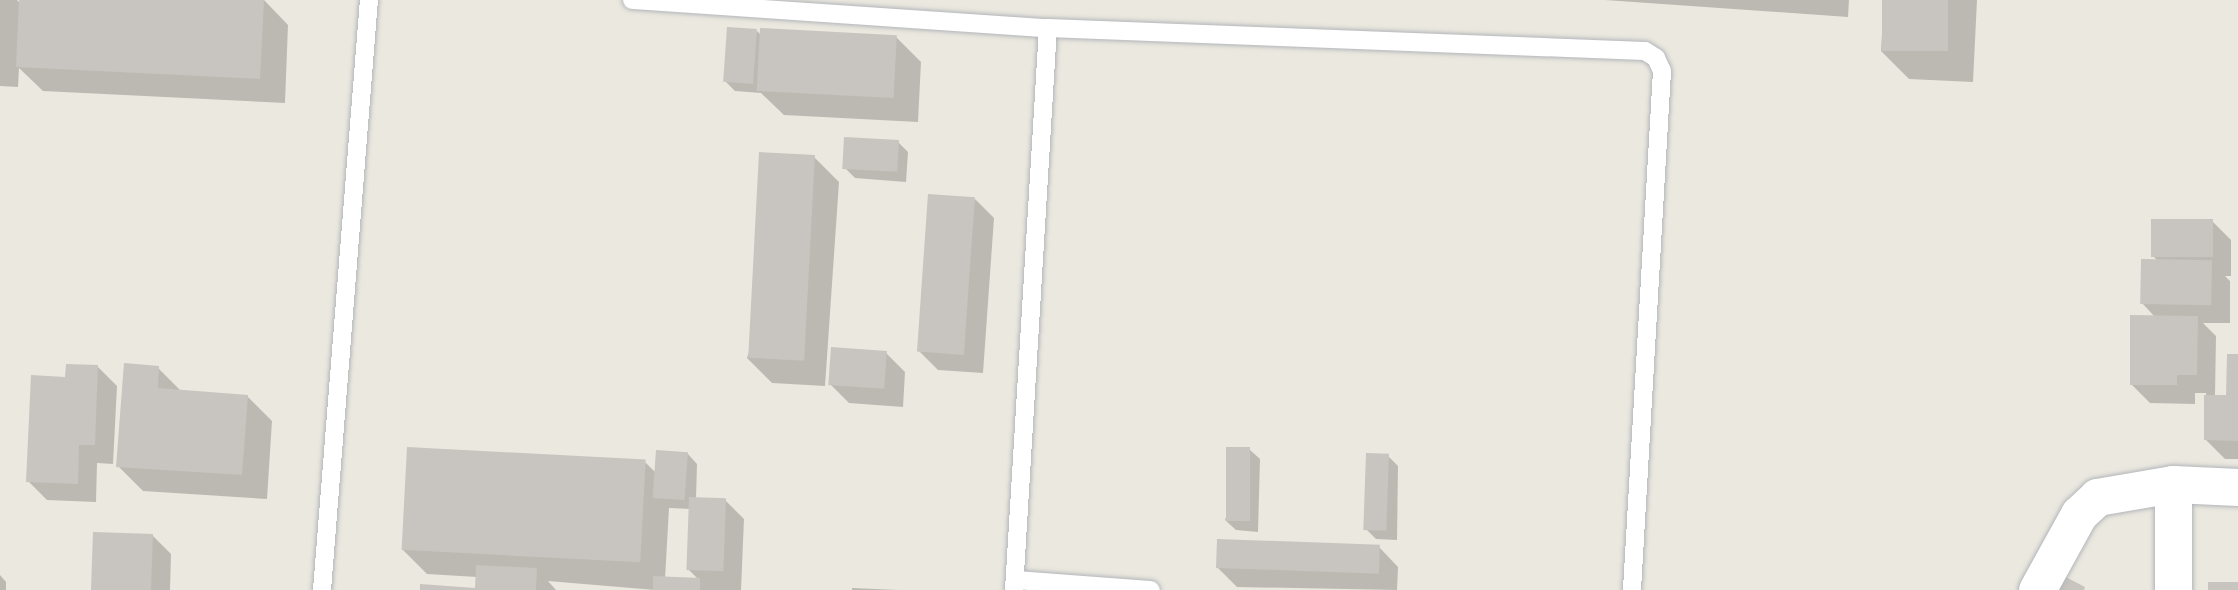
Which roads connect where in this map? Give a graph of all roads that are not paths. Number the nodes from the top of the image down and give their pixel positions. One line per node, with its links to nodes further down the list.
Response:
1 (369, 0): 7 (lane)
2 (632, 0): 3 (lane)
3 (1048, 28): 6 (lane); 9 (lane)
4 (2173, 484): 5 (street); 10 (street); 11 (street)
5 (2238, 487)
6 (1014, 585): 8 (lane)
7 (322, 590)
8 (1151, 590)
9 (1632, 590)
10 (2037, 590)
11 (2174, 590)

